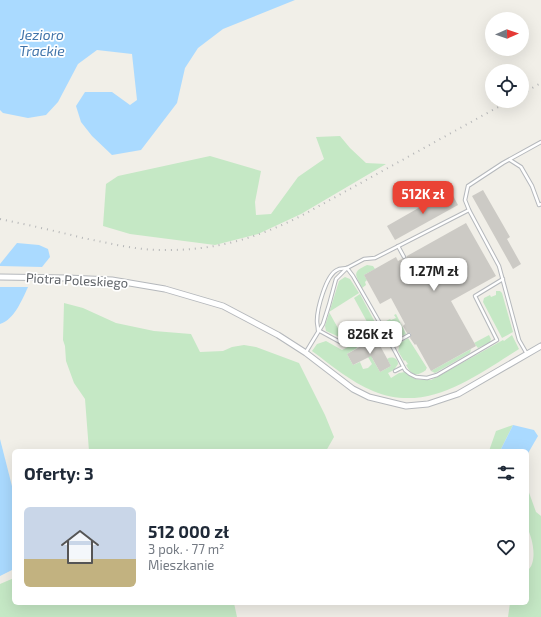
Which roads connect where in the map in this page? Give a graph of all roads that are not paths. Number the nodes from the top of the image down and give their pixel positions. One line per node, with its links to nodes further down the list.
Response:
1 (541, 142): 2 (lane)
2 (510, 160): 3 (lane); 4 (lane)
3 (541, 204)
4 (469, 210): 5 (lane); 9 (lane)
5 (398, 246): 6 (lane); 7 (lane)
6 (404, 257)
7 (346, 268): 10 (lane); 10 (lane); 13 (lane)
8 (0, 277): 15 (street, Piotra Poleskiego)
9 (503, 279): 16 (lane); 17 (lane)
10 (318, 330): 12 (lane); 15 (lane)
11 (409, 335): 13 (lane)
12 (350, 341)
13 (391, 345): 17 (lane)
14 (541, 346): 16 (street, Piotra Poleskiego)
15 (306, 353): 16 (street, Piotra Poleskiego)
16 (527, 354)
17 (403, 367): 18 (lane)
18 (395, 371)

